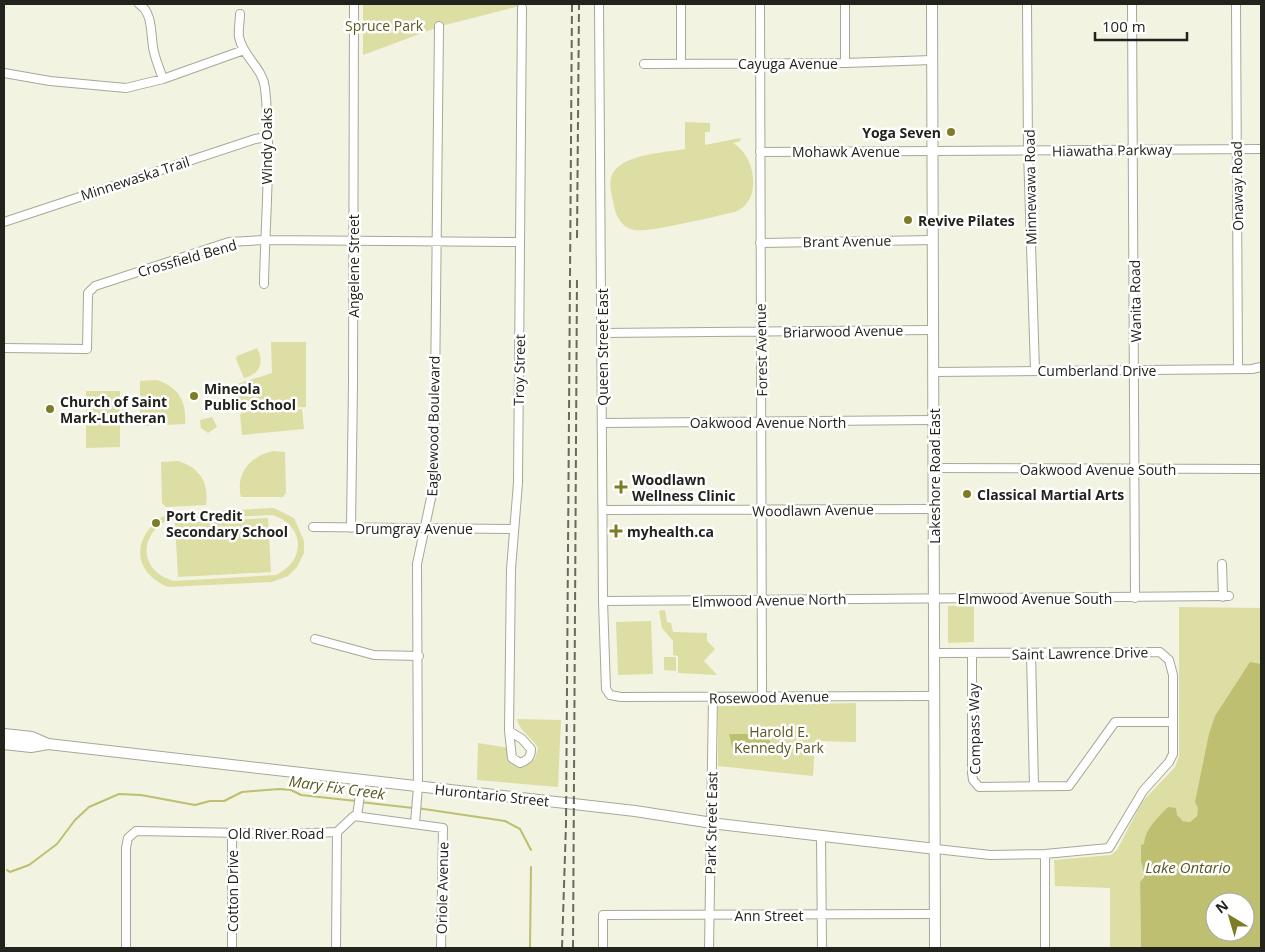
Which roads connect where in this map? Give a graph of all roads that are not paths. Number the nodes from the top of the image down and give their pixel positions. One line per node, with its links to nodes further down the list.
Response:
1 (139, 4): 21 (street)
2 (354, 4): 32 (street, Angelene Street)
3 (599, 4): 38 (street, Queen Street East)
4 (680, 4): 17 (street)
5 (760, 4): 16 (street, Forest Avenue)
6 (844, 4): 18 (street)
7 (932, 4): 15 (main road, Lakeshore Road East)
8 (1027, 4): 27 (street, Minnewawa Road)
9 (1132, 4): 25 (street, Wanita Road)
10 (1236, 4): 23 (street, Onaway Road)
11 (522, 8): 34 (street, Troy Street)
12 (240, 14): 14 (street, Windy Oaks)
13 (439, 26): 33 (street, Eaglewood Boulevard)
14 (244, 50): 21 (street); 22 (street, Windy Oaks)
15 (932, 60): 18 (street, Cayuga Avenue); 26 (main road, Lakeshore Road East)
16 (760, 62): 17 (street, Cayuga Avenue); 18 (street, Cayuga Avenue); 28 (street, Forest Avenue)
17 (681, 63): 19 (street, Cayuga Avenue)
18 (845, 63)
19 (644, 64)
20 (4, 74): 21 (street)
21 (163, 79)
22 (267, 137): 29 (street, Minnewaska Trail); 30 (street, Windy Oaks)
23 (1236, 149): 24 (street, Hiawatha Parkway); 25 (street, Hiawatha Parkway); 42 (street, Onaway Road)
24 (1261, 149)
25 (1133, 150): 27 (street, Hiawatha Parkway); 44 (street, Wanita Road)
26 (933, 151): 27 (street, Hiawatha Parkway); 28 (street, Mohawk Avenue); 31 (main road, Lakeshore Road East)
27 (1028, 151): 43 (street, Minnewawa Road)
28 (760, 152): 35 (street, Forest Avenue)
29 (4, 222)
30 (265, 240): 32 (street, Crossfield Bend); 36 (street, Windy Oaks); 40 (street, Crossfield Bend)
31 (933, 240): 35 (street, Brant Avenue); 37 (main road, Lakeshore Road East)
32 (353, 241): 33 (street, Crossfield Bend); 56 (street, Angelene Street)
33 (436, 242): 34 (street, Crossfield Bend); 57 (street, Eaglewood Boulevard)
34 (520, 242): 58 (street, Troy Street)
35 (760, 243): 39 (street, Forest Avenue)
36 (264, 284)
37 (933, 330): 39 (street, Briarwood Avenue); 45 (main road, Lakeshore Road East)
38 (602, 333): 39 (street, Briarwood Avenue); 47 (street, Queen Street East)
39 (760, 333): 48 (street, Forest Avenue)
40 (4, 348)
41 (1261, 367): 42 (street, Cumberland Drive)
42 (1238, 369): 44 (street, Cumberland Drive)
43 (1035, 370): 44 (street, Cumberland Drive); 45 (street, Cumberland Drive)
44 (1136, 370): 50 (street, Wanita Road)
45 (934, 372): 46 (main road, Lakeshore Road East)
46 (934, 420): 48 (street, Oakwood Avenue North); 49 (main road, Lakeshore Road East)
47 (603, 423): 48 (street, Oakwood Avenue North); 53 (street, Queen Street East)
48 (762, 423): 54 (street, Forest Avenue)
49 (934, 468): 50 (street, Oakwood Avenue South); 52 (main road, Lakeshore Road East)
50 (1133, 469): 51 (street, Oakwood Avenue South); 61 (street, Wanita Road)
51 (1261, 469)
52 (934, 509): 54 (street, Woodlawn Avenue); 60 (main road, Lakeshore Road East)
53 (603, 510): 54 (street, Woodlawn Avenue); 63 (street, Queen Street East)
54 (762, 511): 62 (street, Forest Avenue)
55 (314, 527): 56 (street, Drumgray Avenue)
56 (351, 528): 57 (street, Drumgray Avenue)
57 (426, 529): 58 (street, Drumgray Avenue); 68 (street, Eaglewood Boulevard)
58 (514, 529): 74 (street, Troy Street)
59 (1222, 564): 61 (street, Elmwood Avenue South)
60 (934, 598): 61 (street, Elmwood Avenue South); 62 (street, Elmwood Avenue North); 65 (main road, Lakeshore Road East)
61 (1135, 598)
62 (761, 600): 63 (street, Elmwood Avenue North); 70 (street, Forest Avenue)
63 (603, 601): 69 (street, Queen Street East)
64 (315, 639): 68 (street)
65 (935, 654): 67 (street, Saint Lawrence Drive); 71 (main road, Lakeshore Road East)
66 (1031, 654): 67 (street, Saint Lawrence Drive); 73 (street, Saint Lawrence Drive); 79 (street)
67 (972, 655): 79 (street, Compass Way)
68 (419, 656): 80 (street, Eaglewood Boulevard)
69 (606, 690): 72 (street, Rosewood Avenue)
70 (762, 696): 71 (street, Rosewood Avenue); 72 (street, Rosewood Avenue)
71 (935, 696): 87 (main road, Lakeshore Road East)
72 (713, 698): 83 (street, Park Street East)
73 (1172, 722): 79 (street, Compass Way); 88 (street, Saint Lawrence Drive)
74 (509, 731)
75 (4, 734): 77 (main road, Hurontario Street)
76 (4, 744): 77 (main road, Hurontario Street)
77 (48, 744): 78 (main road, Hurontario Street)
78 (362, 780): 80 (main road, Hurontario Street); 81 (street)
79 (1034, 786)
80 (418, 787): 82 (street, Eaglewood Boulevard); 83 (main road, Hurontario Street)
81 (358, 816): 82 (street); 84 (street, Old River Road)
82 (415, 823): 95 (street, Oriole Avenue)
83 (710, 823): 86 (main road, Hurontario Street); 91 (street, Park Street East)
84 (337, 832): 85 (street, Old River Road); 94 (street)
85 (232, 833): 92 (street, Old River Road); 93 (street, Cotton Drive)
86 (820, 835): 87 (main road, Hurontario Street); 89 (street)
87 (936, 850): 88 (street, Saint Lawrence Drive); 90 (main road, Lakeshore Road East)
88 (1045, 854): 100 (street)
89 (823, 914): 90 (street, Ann Street); 91 (street, Ann Street); 98 (street)
90 (936, 914): 99 (main road, Lakeshore Road East)
91 (709, 915): 96 (street, Ann Street); 97 (street, Park Street East)
92 (126, 948)
93 (232, 948)
94 (336, 948)
95 (441, 948)
96 (603, 948)
97 (709, 948)
98 (822, 948)
99 (936, 948)
100 (1045, 948)

